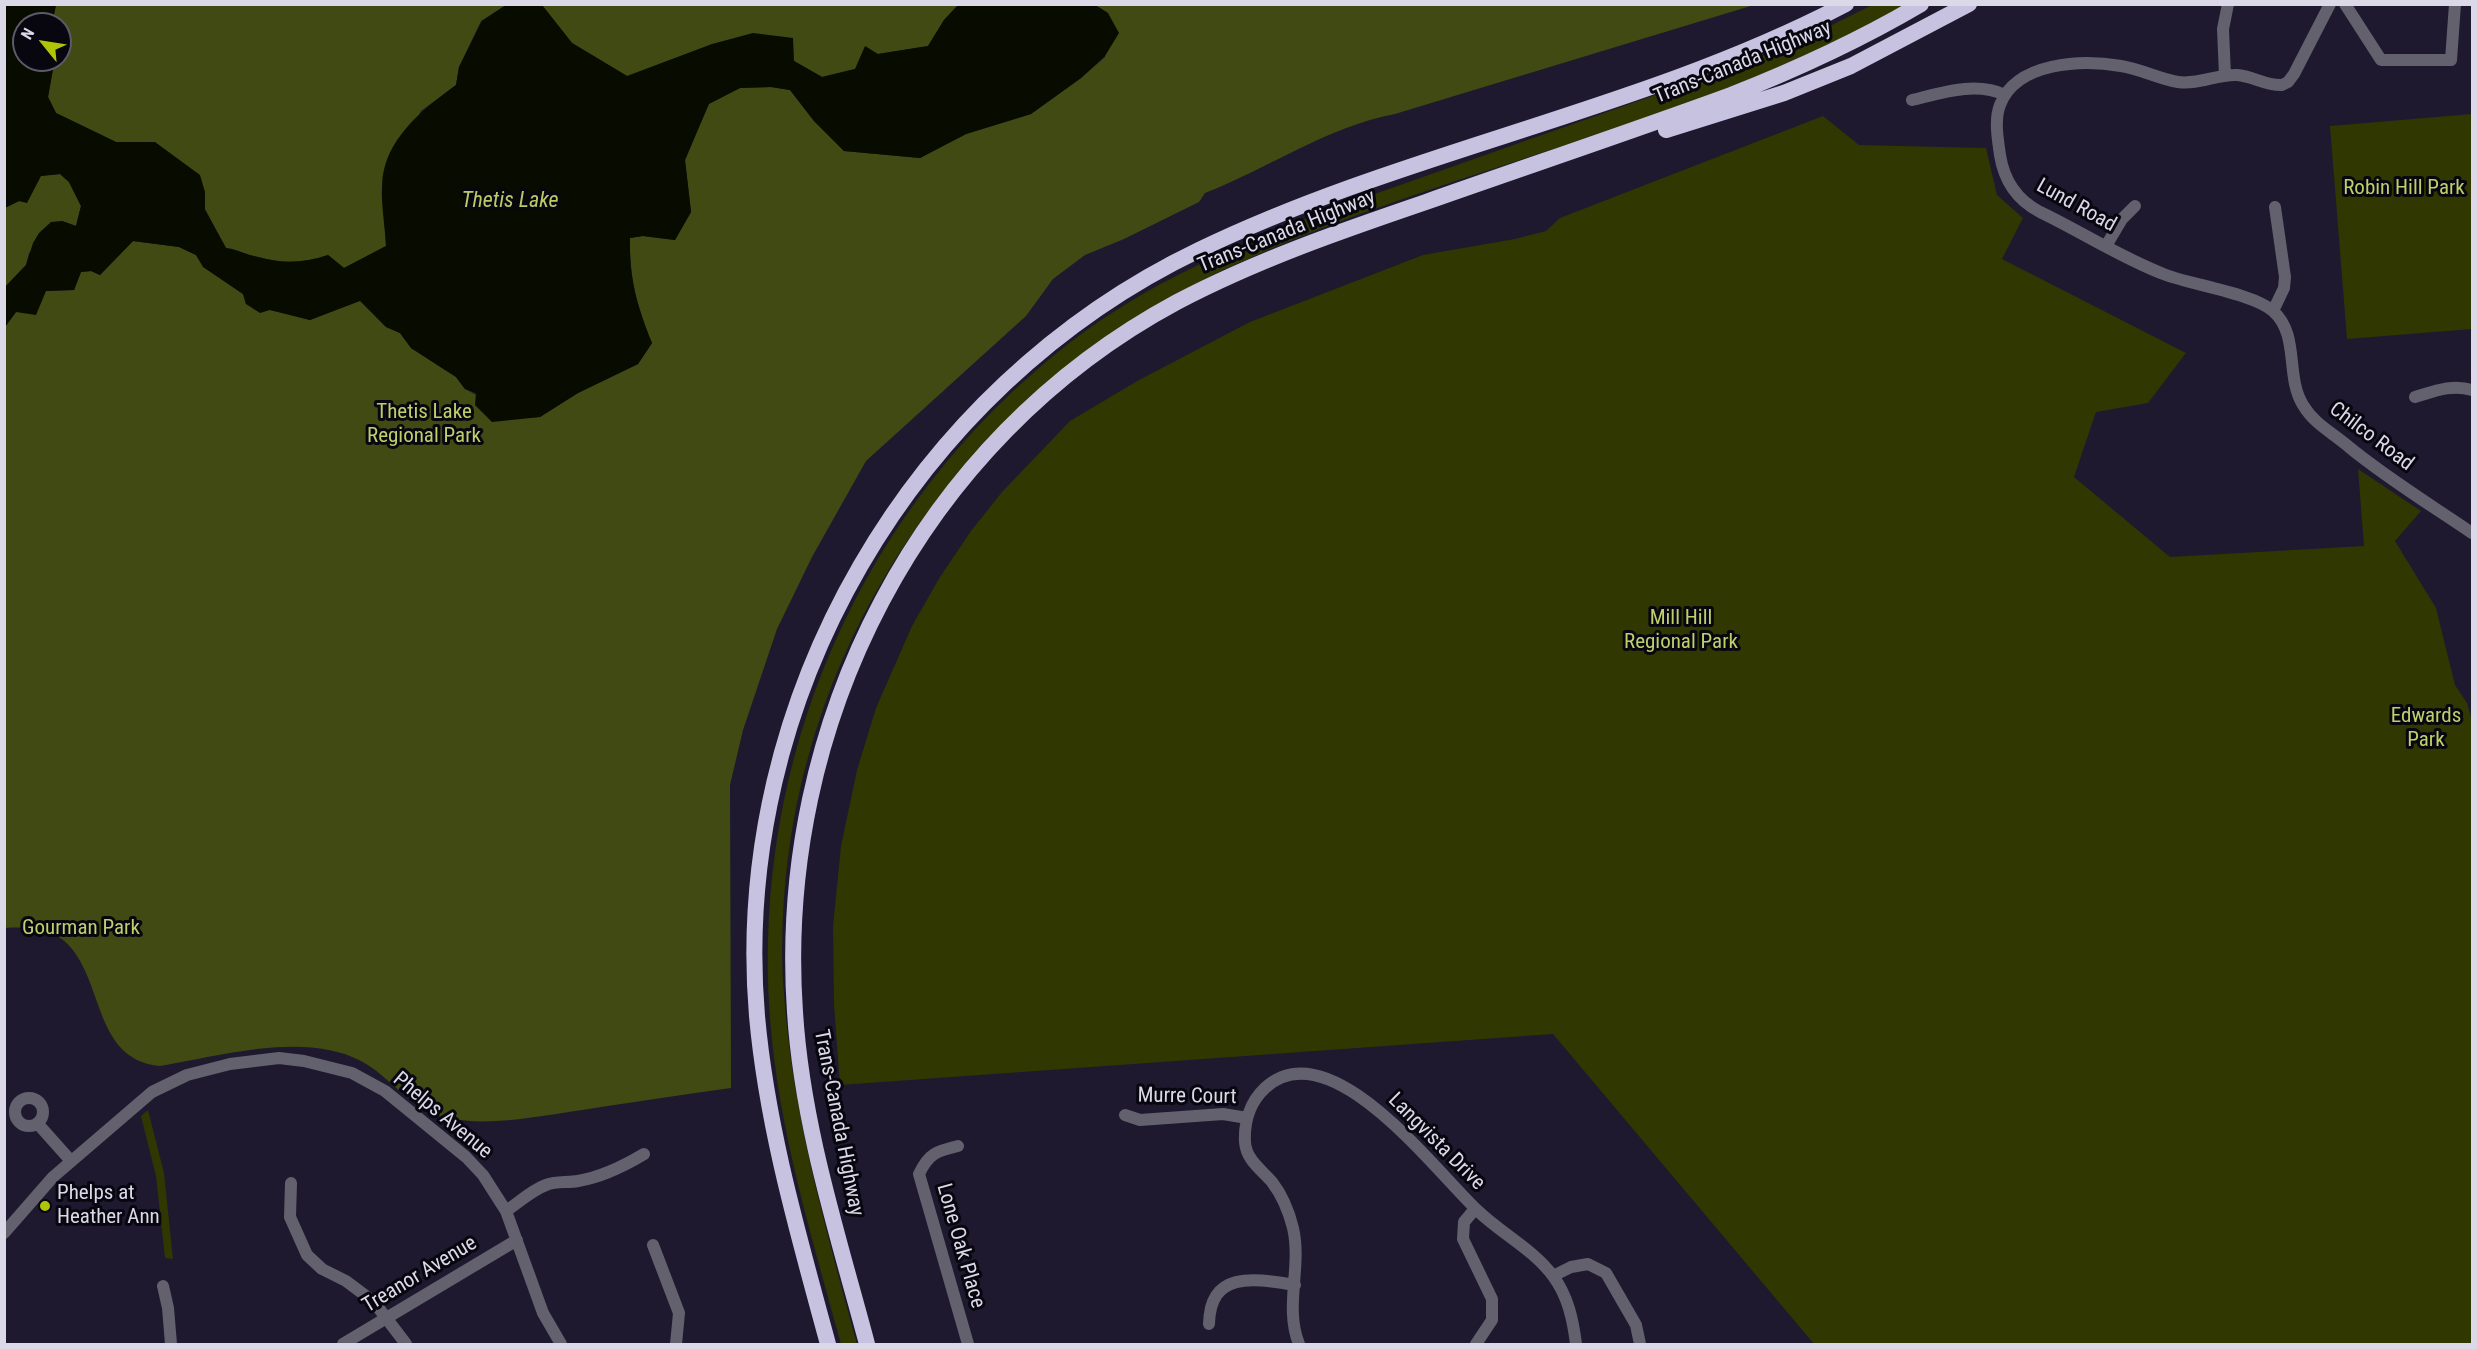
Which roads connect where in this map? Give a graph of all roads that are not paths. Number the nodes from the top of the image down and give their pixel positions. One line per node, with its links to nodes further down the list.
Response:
1 (1832, 4): 9 (highway)
2 (1846, 4): 9 (highway, Trans-Canada Highway)
3 (1921, 4): 13 (highway, Trans-Canada Highway)
4 (1969, 4): 13 (highway)
5 (2228, 4): 10 (street)
6 (2330, 4): 10 (street)
7 (2345, 4): 8 (street)
8 (2456, 4)
9 (1789, 32): 43 (highway, Trans-Canada Highway)
10 (2225, 76): 11 (street)
11 (2005, 95): 12 (street); 16 (street, Lund Road)
12 (1912, 100)
13 (1586, 146): 44 (highway, Trans-Canada Highway)
14 (2135, 206): 16 (street)
15 (2276, 207): 17 (street)
16 (2106, 246): 17 (street, Lund Road)
17 (2273, 311): 20 (street, Chilco Road)
18 (2472, 390): 19 (street)
19 (2415, 397)
20 (2472, 533)
21 (1125, 1115): 22 (street, Murre Court)
22 (1247, 1118): 28 (street, Langvista Drive); 34 (street, Langvista Drive)
23 (38, 1124): 26 (street)
24 (958, 1146): 45 (street, Lone Oak Place)
25 (644, 1154): 29 (street)
26 (71, 1161): 29 (street, Phelps Avenue); 30 (street, Phelps Avenue)
27 (291, 1183): 36 (street)
28 (1475, 1209): 33 (street, Langvista Drive); 47 (street)
29 (506, 1211): 31 (street, Phelps Avenue)
30 (4, 1233)
31 (517, 1240): 36 (street, Treanor Avenue); 41 (street, Phelps Avenue)
32 (653, 1245): 42 (street)
33 (1553, 1276): 48 (street, Langvista Drive); 49 (street)
34 (1295, 1285): 37 (street); 46 (street, Langvista Drive)
35 (163, 1286): 38 (street)
36 (387, 1317): 39 (street, Treanor Avenue); 40 (street)
37 (1209, 1324)
38 (171, 1344)
39 (343, 1344)
40 (406, 1344)
41 (561, 1344)
42 (676, 1344)
43 (828, 1344)
44 (867, 1344)
45 (968, 1344)
46 (1299, 1344)
47 (1476, 1344)
48 (1576, 1344)
49 (1640, 1344)

